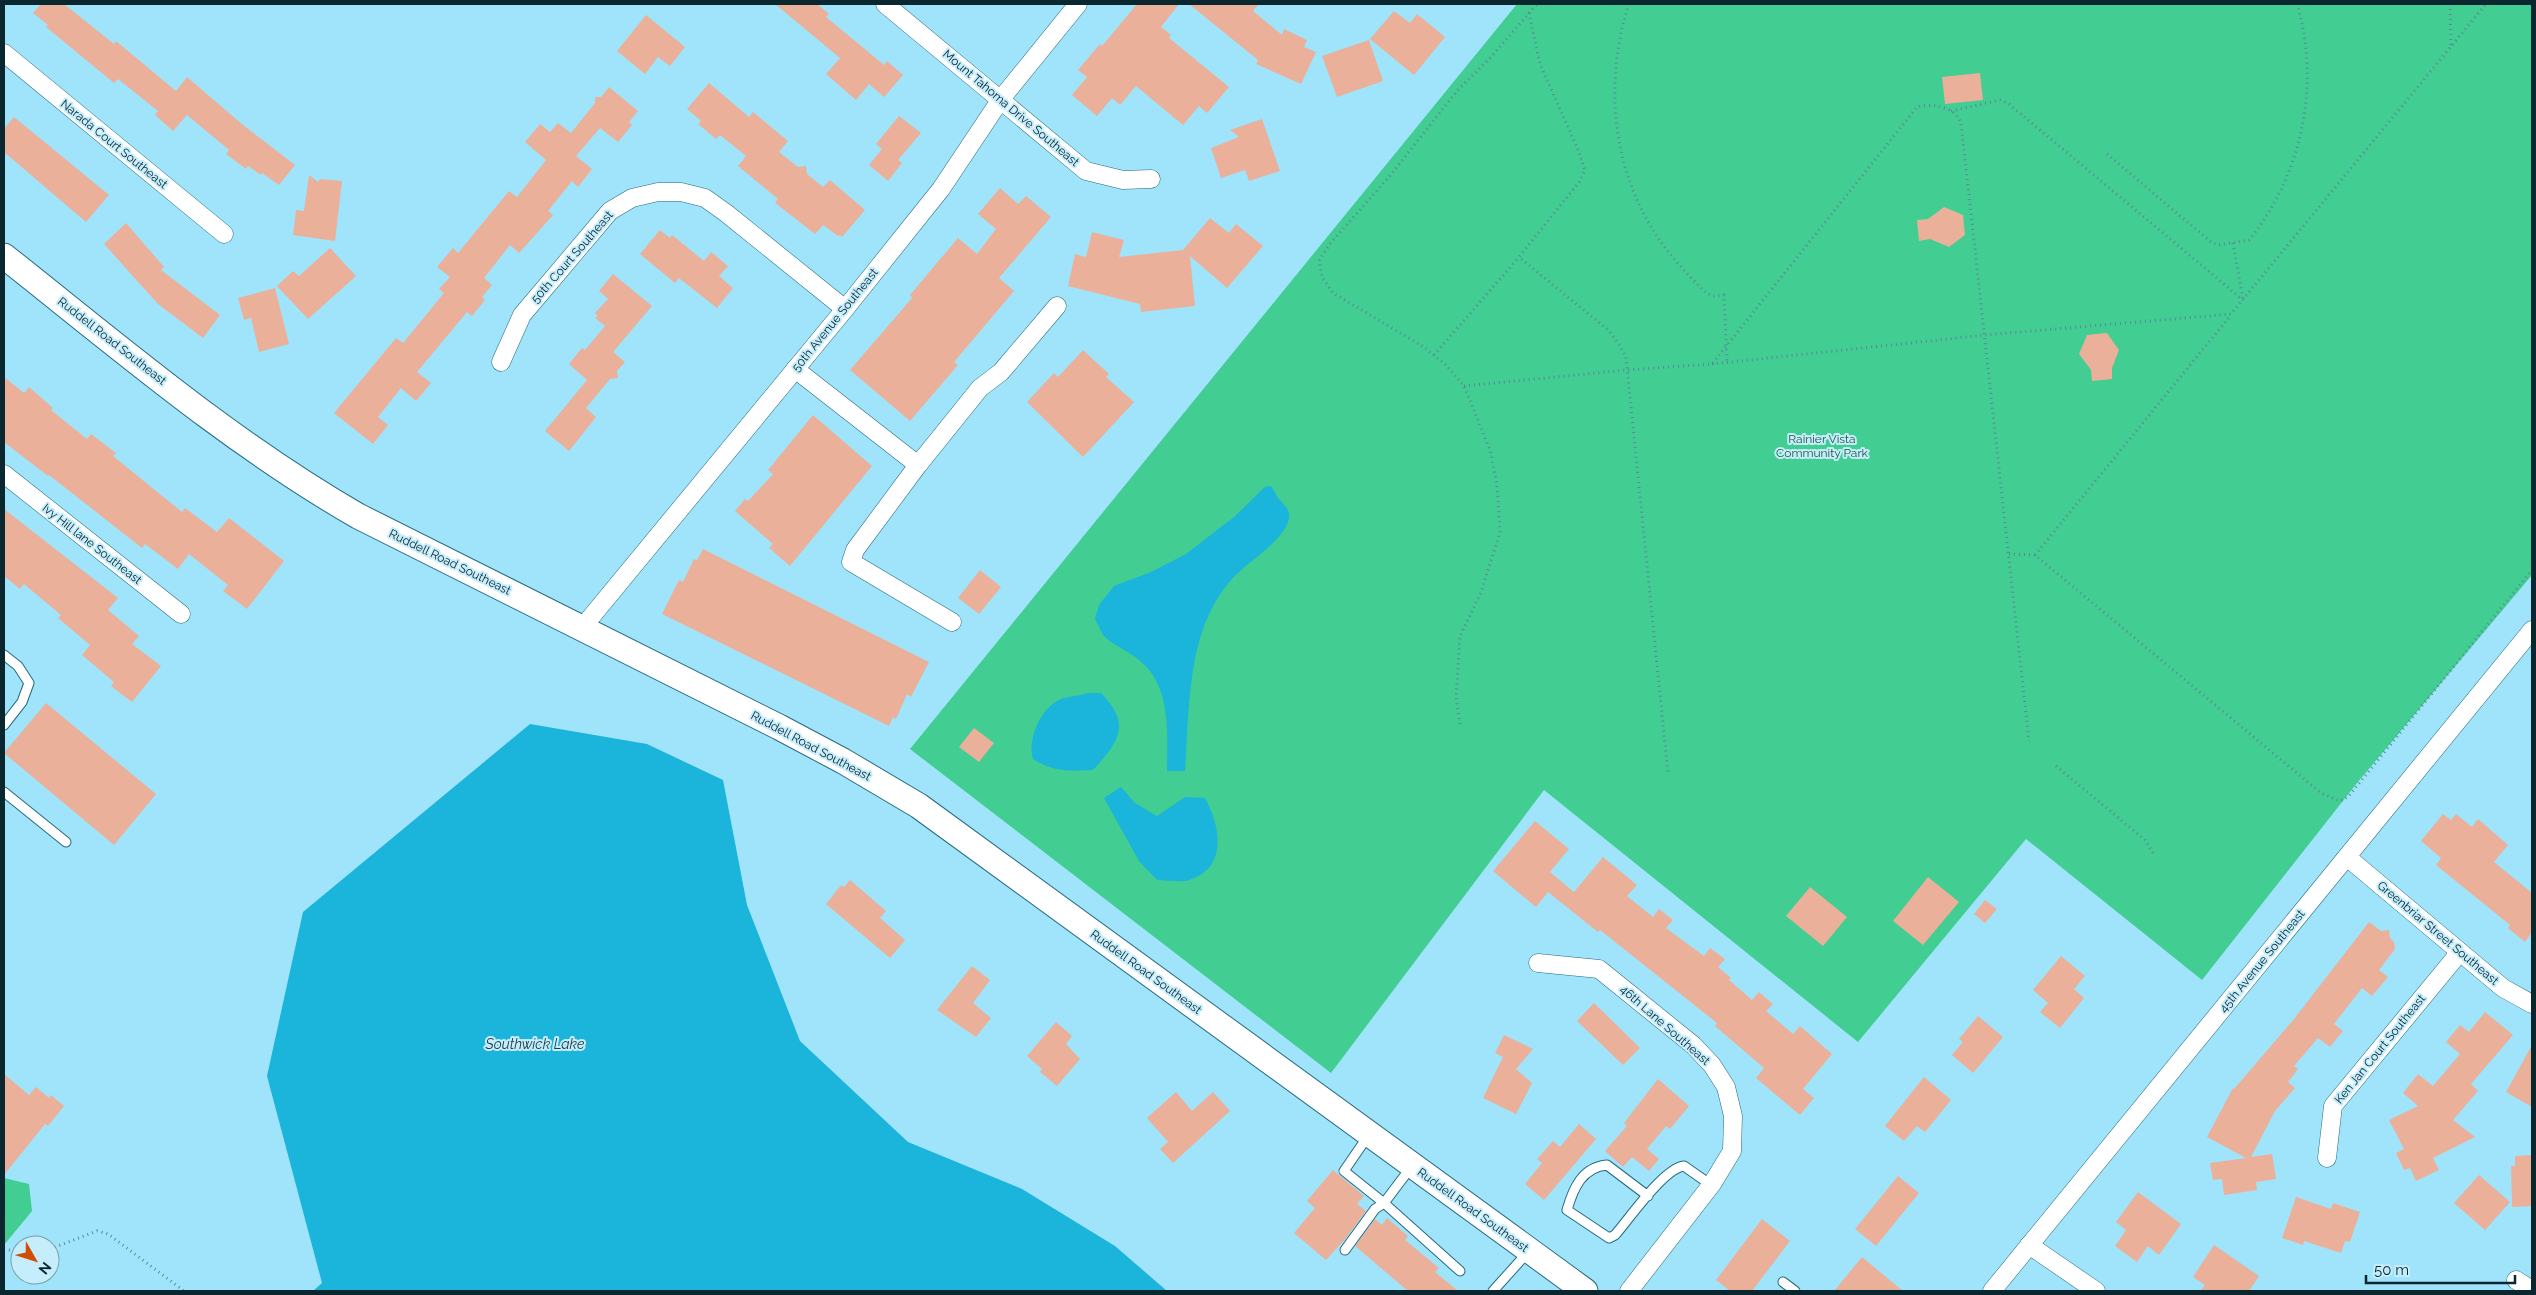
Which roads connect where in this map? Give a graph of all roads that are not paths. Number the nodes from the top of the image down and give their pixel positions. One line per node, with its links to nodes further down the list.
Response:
1 (885, 4): 4 (street, Mount Tahoma Drive Southeast)
2 (1078, 4): 4 (street, 50th Avenue Southeast)
3 (4, 54): 6 (street, Narada Court Southeast)
4 (1001, 99): 5 (street, Mount Tahoma Drive Southeast); 9 (street, 50th Avenue Southeast)
5 (1150, 179)
6 (224, 234)
7 (4, 256): 16 (main road, Ruddell Road Southeast)
8 (1057, 306): 12 (street)
9 (845, 309): 10 (street, 50th Court Southeast); 11 (street, 50th Avenue Southeast)
10 (501, 362)
11 (795, 369): 12 (street); 16 (street, 50th Avenue Southeast)
12 (918, 466): 15 (street)
13 (4, 474): 14 (street, Ivy Hill lane Southeast)
14 (181, 614)
15 (952, 622)
16 (582, 628): 26 (main road, Ruddell Road Southeast)
17 (2532, 630): 22 (street, 45th Avenue Southeast)
18 (4, 655): 19 (lane)
19 (4, 725)
20 (4, 792): 21 (lane)
21 (66, 842)
22 (2347, 857): 23 (street, Greenbriar Street Southeast); 32 (street, 45th Avenue Southeast)
23 (2460, 952): 25 (street, Greenbriar Street Southeast); 27 (street, Ken Jan Court Southeast)
24 (1538, 964): 29 (street, 46th Lane Southeast)
25 (2532, 1004)
26 (1369, 1134): 28 (main road, Ruddell Road Southeast); 31 (lane)
27 (2327, 1158)
28 (1412, 1166): 31 (lane); 34 (main road, Ruddell Road Southeast)
29 (1711, 1185): 30 (lane); 41 (street, 46th Lane Southeast)
30 (1648, 1196): 30 (lane)
31 (1384, 1203): 33 (lane); 35 (lane)
32 (2029, 1245): 43 (street, 45th Avenue Southeast); 44 (street)
33 (1345, 1250)
34 (1529, 1251): 39 (lane); 40 (main road, Ruddell Road Southeast)
35 (1460, 1271)
36 (2516, 1280): 38 (street)
37 (1783, 1282): 42 (lane)
38 (2532, 1290)
39 (1493, 1291)
40 (1585, 1291)
41 (1629, 1291)
42 (1794, 1291)
43 (1992, 1291)
44 (2096, 1291)

